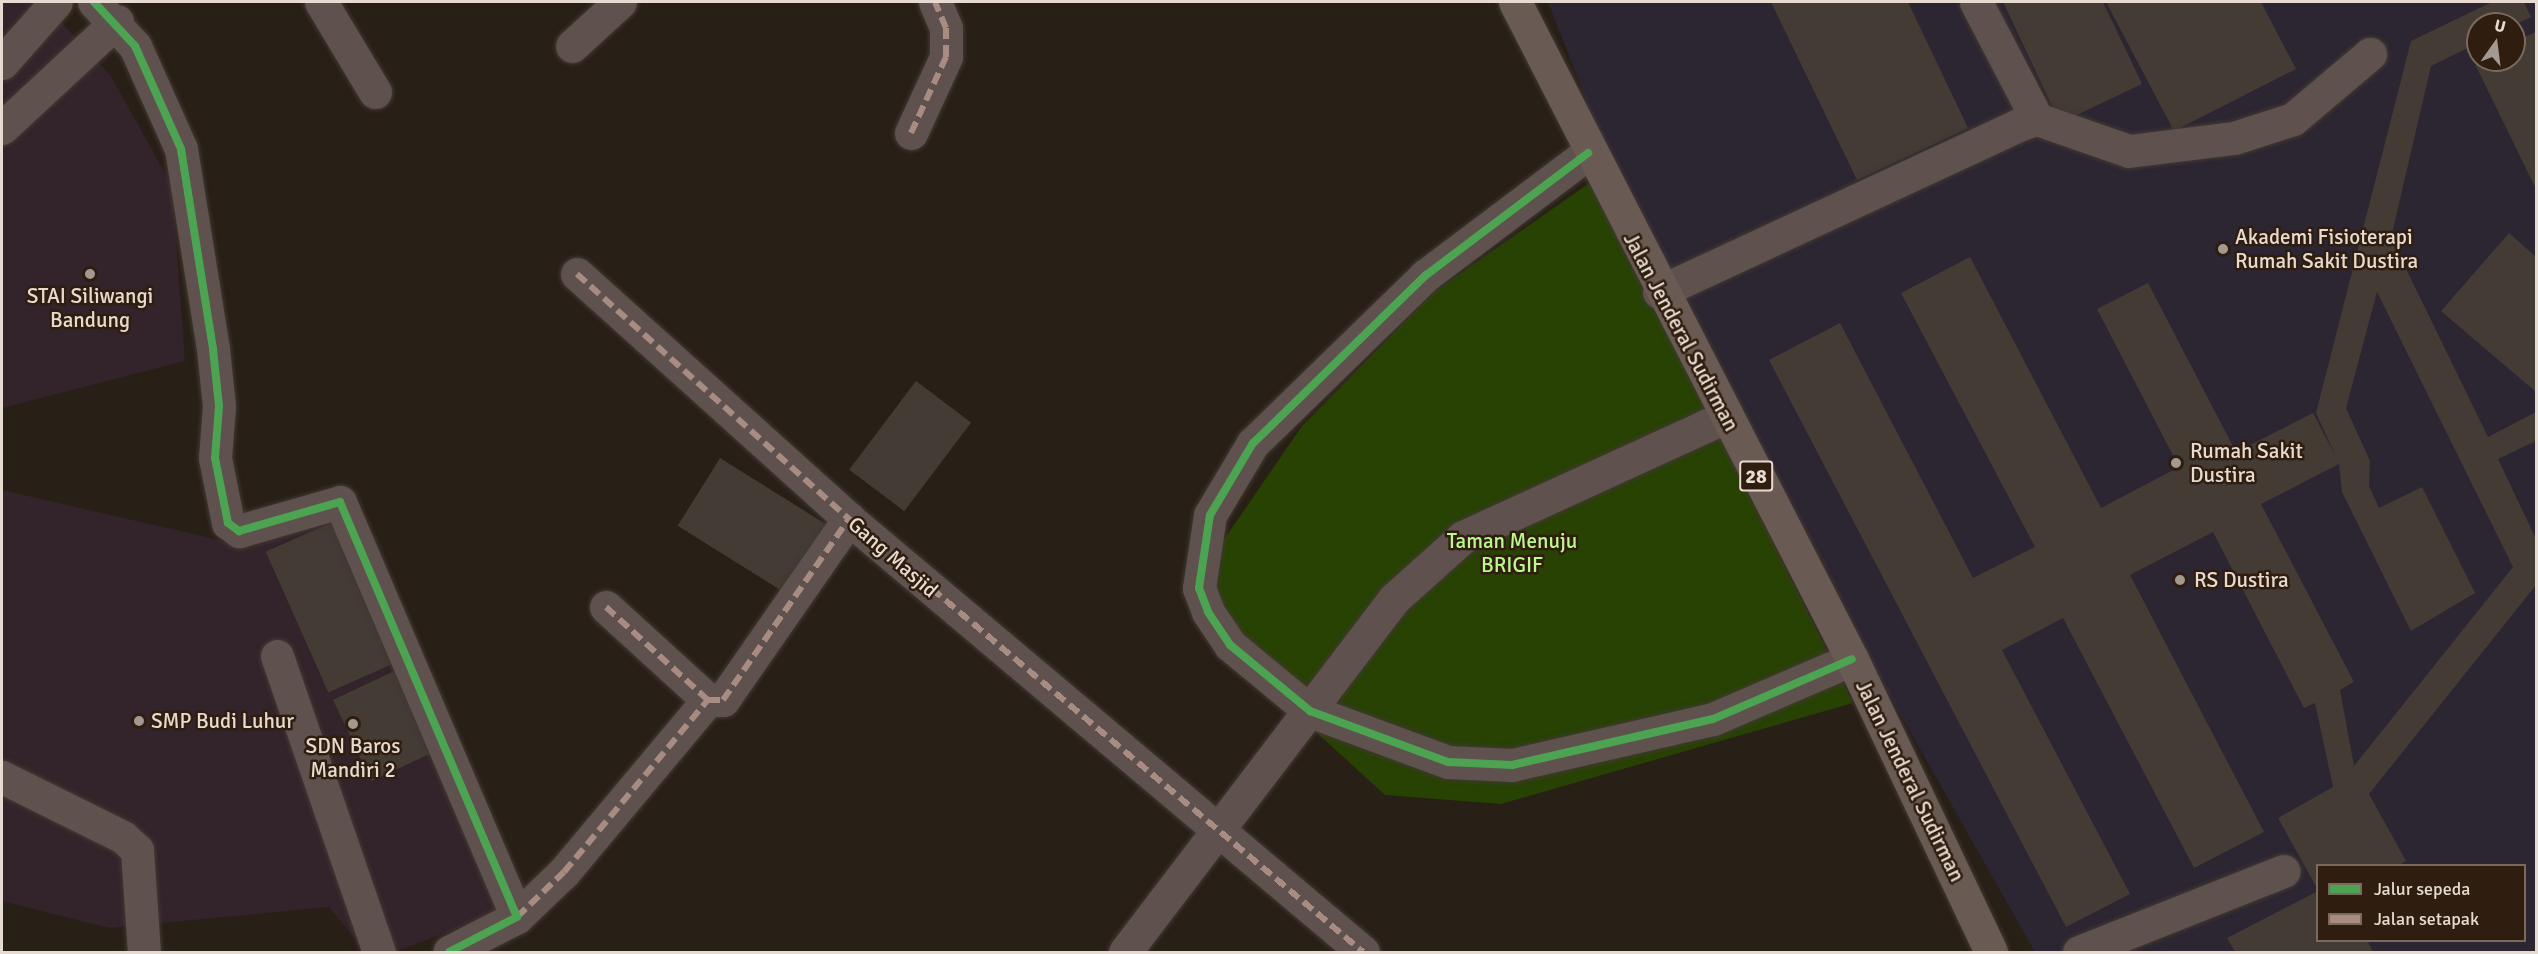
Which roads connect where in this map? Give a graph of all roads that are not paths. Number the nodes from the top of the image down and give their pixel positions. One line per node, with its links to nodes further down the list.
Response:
1 (57, 2): 10 (street)
2 (321, 2): 11 (street)
3 (620, 2): 8 (street)
4 (936, 2): 14 (street)
5 (1515, 2): 15 (main road, Jalan Jenderal Sudirman / 28)
6 (1976, 2): 12 (street)
7 (106, 8): 13 (street); 28 (street)
8 (572, 46)
9 (2370, 54): 12 (street)
10 (2, 63)
11 (375, 92)
12 (2037, 118): 17 (street)
13 (2, 128)
14 (911, 133)
15 (1588, 153): 17 (main road, Jalan Jenderal Sudirman / 28); 24 (street)
16 (578, 274): 19 (street, Gang Masjid)
17 (1659, 292): 18 (main road, Jalan Jenderal Sudirman / 28)
18 (1725, 417): 22 (main road, Jalan Jenderal Sudirman / 28); 24 (street)
19 (849, 519): 23 (street); 26 (street, Gang Masjid)
20 (606, 607): 23 (street)
21 (277, 656): 30 (street)
22 (1851, 659): 24 (street); 34 (main road, Jalan Jenderal Sudirman / 28)
23 (708, 700): 28 (street)
24 (1310, 711): 26 (street)
25 (2, 777): 29 (street)
26 (1216, 830): 32 (street); 33 (street, Gang Masjid)
27 (2284, 871): 35 (street)
28 (517, 917): 31 (street)
29 (144, 952)
30 (379, 952)
31 (449, 952)
32 (1125, 952)
33 (1362, 952)
34 (1991, 952)
35 (2079, 952)

